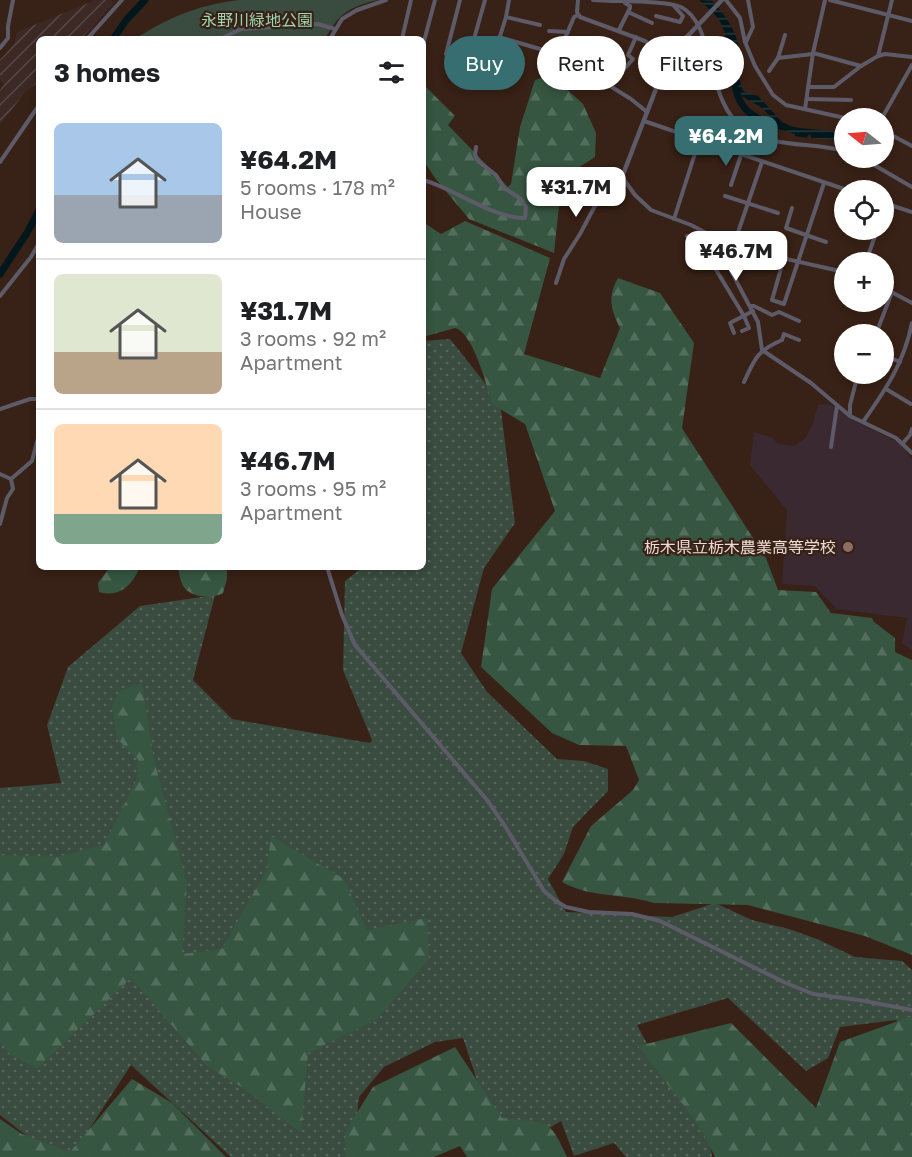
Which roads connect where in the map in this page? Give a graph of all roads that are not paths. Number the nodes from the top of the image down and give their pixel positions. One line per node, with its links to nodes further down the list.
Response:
1 (13, 0): 42 (street)
2 (122, 0): 32 (street)
3 (386, 0): 27 (street)
4 (411, 0): 35 (street)
5 (435, 0): 36 (street)
6 (460, 0): 7 (street)
7 (485, 0)
8 (509, 0): 22 (street)
9 (578, 0): 20 (street)
10 (593, 0): 16 (street)
11 (724, 0): 26 (street); 41 (street)
12 (748, 0): 41 (street)
13 (825, 0): 43 (street)
14 (830, 0): 19 (street)
15 (892, 0): 19 (street)
16 (624, 2): 17 (street); 18 (street)
17 (673, 5): 21 (street); 26 (street)
18 (628, 12): 24 (street); 29 (street)
19 (888, 14): 23 (street); 44 (street)
20 (578, 15): 29 (street); 30 (street)
21 (656, 16)
22 (506, 17): 25 (street); 37 (street)
23 (912, 21)
24 (652, 23)
25 (540, 25)
26 (698, 27): 39 (street); 66 (street)
27 (335, 29): 33 (street); 34 (street)
28 (549, 30): 30 (street)
29 (619, 30): 40 (street)
30 (568, 32): 38 (street)
31 (785, 34): 46 (street)
32 (90, 36)
33 (226, 36)
34 (332, 36)
35 (403, 36)
36 (425, 36)
37 (501, 36)
38 (566, 36)
39 (690, 36)
40 (636, 37): 49 (street)
41 (745, 42): 58 (street)
42 (0, 48)
43 (813, 54): 46 (street); 48 (street); 51 (street)
44 (878, 56): 45 (street); 48 (street)
45 (912, 57)
46 (778, 58): 50 (street)
47 (912, 65): 56 (street)
48 (861, 66): 51 (street)
49 (626, 67)
50 (770, 71)
51 (808, 87): 54 (street)
52 (616, 90): 59 (street)
53 (656, 90): 59 (street)
54 (807, 99): 55 (street); 58 (street)
55 (851, 100)
56 (888, 108)
57 (36, 109): 68 (street)
58 (805, 109): 60 (street)
59 (648, 113): 61 (street)
60 (834, 116)
61 (644, 121): 63 (street); 71 (street)
62 (894, 136): 64 (street)
63 (699, 141): 67 (street); 83 (street)
64 (912, 146)
65 (476, 147): 72 (street)
66 (834, 149)
67 (741, 155): 69 (street); 74 (street)
68 (0, 162)
69 (762, 162): 73 (street); 78 (street)
70 (879, 168): 76 (street)
71 (622, 177): 83 (street); 94 (street)
72 (426, 181)
73 (824, 183): 75 (street); 85 (street)
74 (731, 185)
75 (834, 186)
76 (912, 187)
77 (725, 196): 78 (street)
78 (748, 203): 82 (street); 89 (street)
79 (894, 206): 81 (street)
80 (792, 208): 85 (street)
81 (912, 212)
82 (778, 213)
83 (674, 219): 84 (street)
84 (711, 235): 88 (street); 89 (street); 98 (street)
85 (806, 235): 87 (street); 92 (street)
86 (687, 236): 88 (street)
87 (826, 242)
88 (701, 245): 100 (street)
89 (733, 247): 91 (street)
90 (36, 248): 96 (street)
91 (784, 258): 92 (street); 92 (street)
92 (797, 261): 93 (street)
93 (834, 270)
94 (556, 283)
95 (894, 293): 97 (street)
96 (0, 296)
97 (912, 303)
98 (750, 306): 99 (street); 101 (street)
99 (753, 311): 100 (street); 106 (street)
100 (744, 316): 103 (street); 104 (street)
101 (799, 321)
102 (912, 323): 108 (street)
103 (742, 331)
104 (734, 333)
105 (799, 340): 106 (street)
106 (762, 350): 109 (street); 114 (street)
107 (894, 359): 108 (street)
108 (900, 362): 111 (street)
109 (744, 382)
110 (855, 384): 116 (street)
111 (886, 389): 113 (street); 117 (street)
112 (36, 399): 115 (street)
113 (911, 404)
114 (837, 405): 116 (street); 121 (street)
115 (0, 409)
116 (850, 417): 117 (street)
117 (862, 422): 119 (street)
118 (912, 429): 119 (street)
119 (903, 443): 122 (street)
120 (36, 446): 124 (street)
121 (831, 447)
122 (912, 453)
123 (0, 474): 124 (street)
124 (11, 479): 125 (street)
125 (0, 524)
126 (328, 570): 127 (street)
127 (912, 1010)

